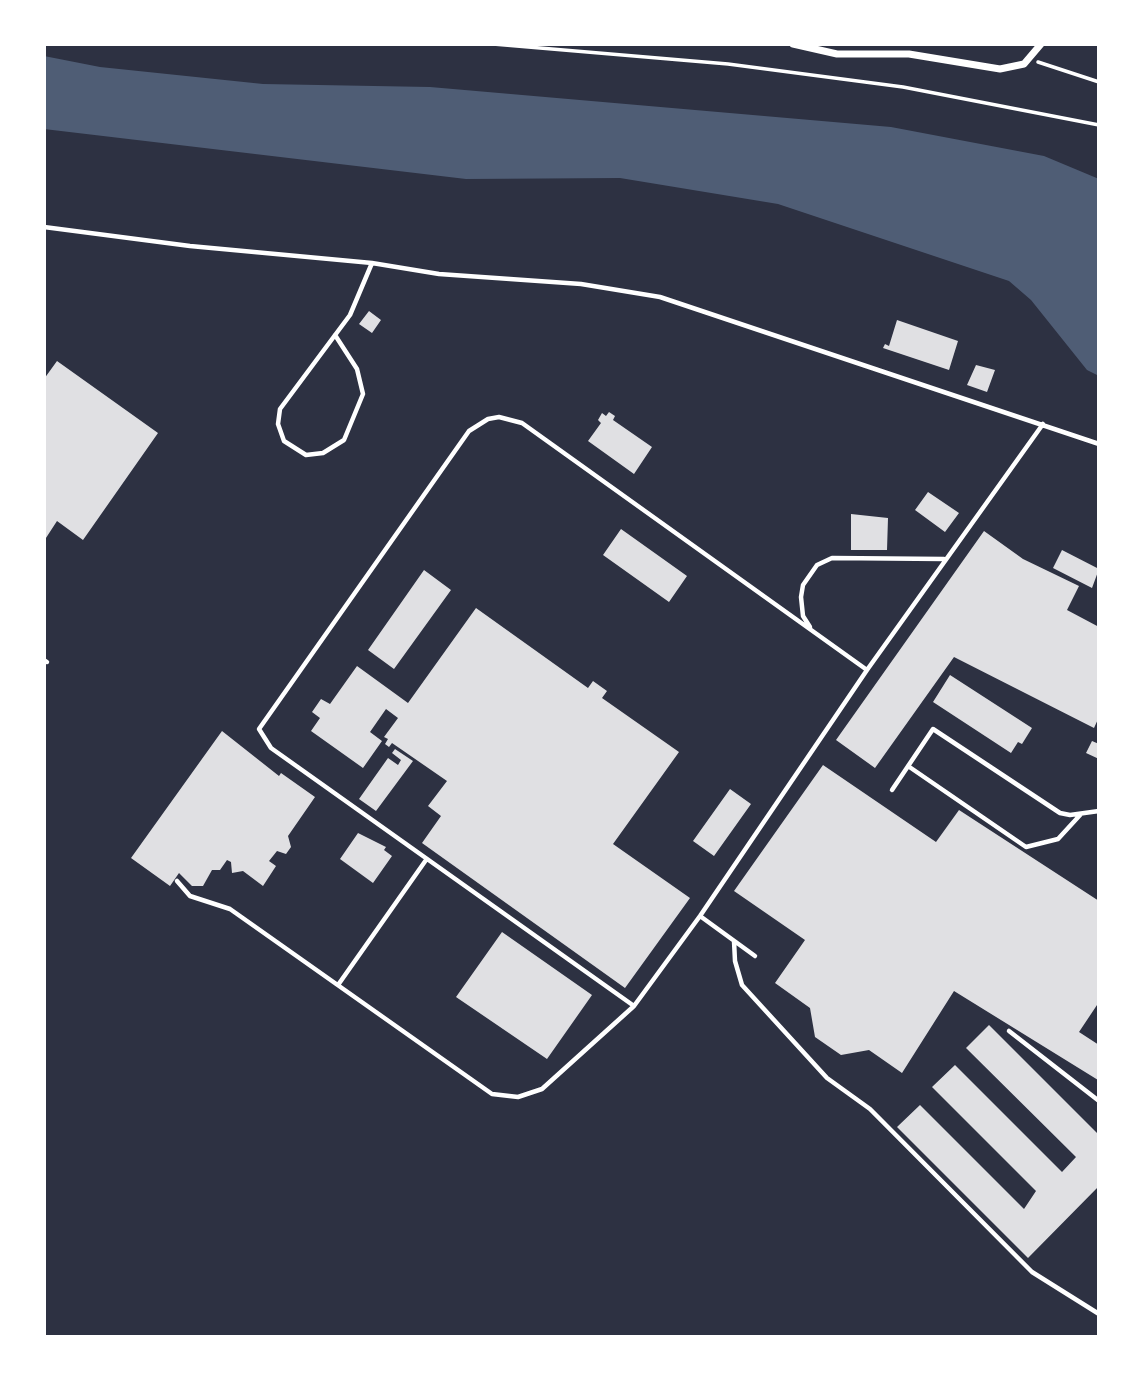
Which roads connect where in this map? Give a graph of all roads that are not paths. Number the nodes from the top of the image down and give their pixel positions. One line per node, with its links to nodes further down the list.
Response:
1 (793, 44): 2 (street)
2 (1041, 44)
3 (44, 227): 4 (lane)
4 (372, 263): 5 (lane); 6 (lane)
5 (335, 335): 5 (lane)
6 (1043, 424): 7 (lane); 8 (lane)
7 (1099, 444)
8 (945, 559): 9 (lane); 10 (lane)
9 (810, 628): 10 (lane); 15 (lane)
10 (867, 670): 17 (lane)
11 (908, 766): 12 (lane); 14 (lane); 14 (lane)
12 (892, 790)
13 (1099, 811): 14 (lane)
14 (1081, 814)
15 (426, 860): 20 (lane); 21 (lane)
16 (177, 881): 20 (lane)
17 (700, 916): 18 (lane); 21 (lane)
18 (734, 940): 19 (lane); 24 (lane)
19 (755, 956)
20 (338, 985): 21 (lane)
21 (634, 1006)
22 (1009, 1031): 23 (lane)
23 (1099, 1101)
24 (1099, 1314)

